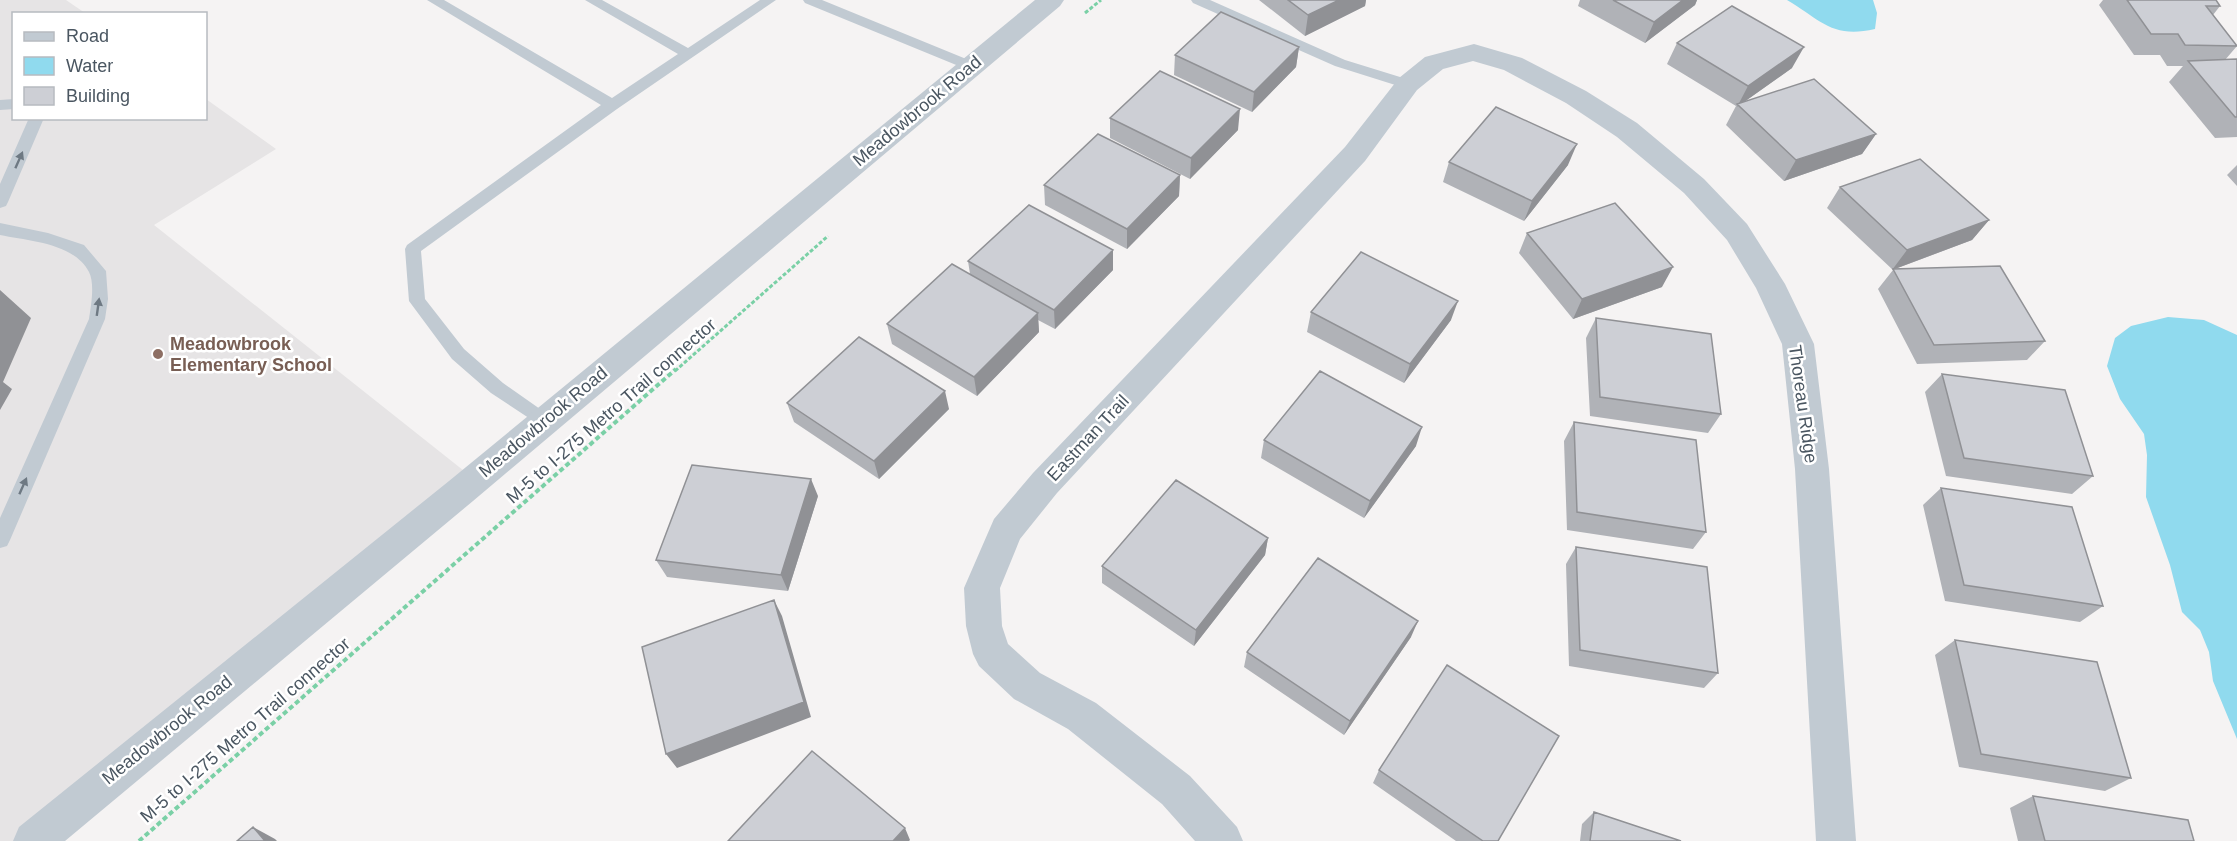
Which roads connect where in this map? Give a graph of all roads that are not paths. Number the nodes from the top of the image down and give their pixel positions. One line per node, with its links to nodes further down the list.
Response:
1 (434, 0): 11 (lane)
2 (592, 0): 8 (lane)
3 (769, 0): 8 (lane)
4 (810, 0): 9 (lane)
5 (1051, 0): 9 (street, Meadowbrook Road)
6 (1198, 0): 10 (lane)
7 (1474, 52): 10 (street, Eastman Trail); 19 (street, Thoreau Ridge)
8 (688, 54): 11 (lane)
9 (971, 66): 15 (street, Meadowbrook Road)
10 (1408, 84): 18 (street, Eastman Trail)
11 (612, 105): 15 (lane)
12 (36, 120): 13 (lane, one-way to 12)
13 (0, 202)
14 (0, 229): 16 (lane, one-way to 14)
15 (544, 421): 17 (street, Meadowbrook Road)
16 (0, 540)
17 (33, 841)
18 (1223, 841)
19 (1836, 841)

